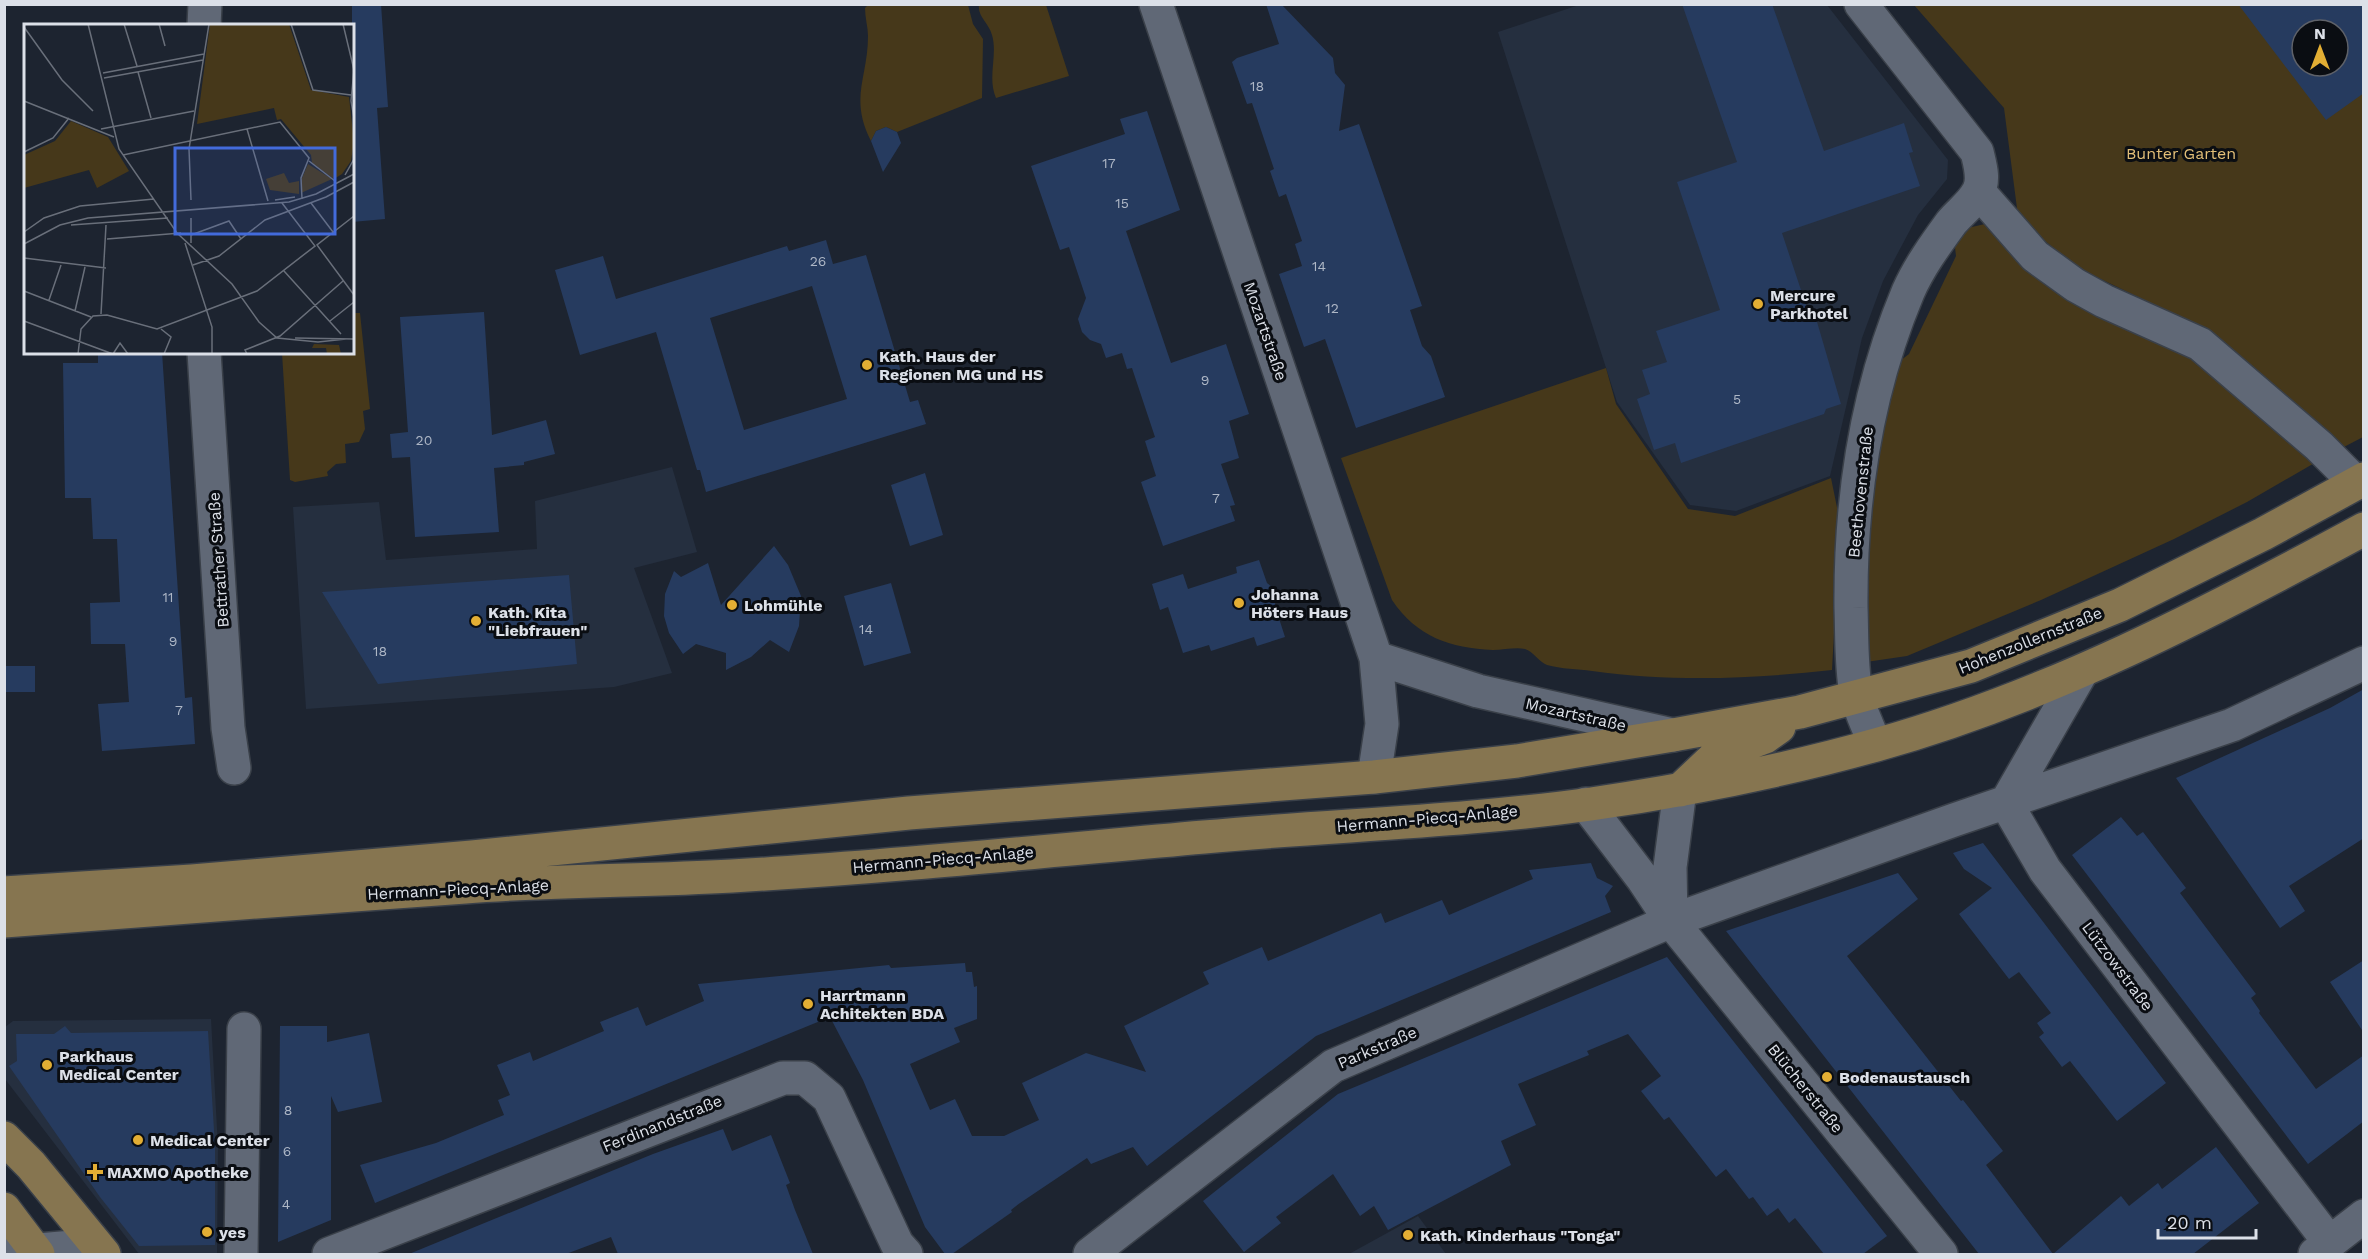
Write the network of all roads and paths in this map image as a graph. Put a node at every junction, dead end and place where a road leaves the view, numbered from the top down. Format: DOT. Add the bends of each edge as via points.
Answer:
graph roads {
  1 [pos="206,4"];
  2 [pos="1156,4"];
  3 [pos="1861,4"];
  4 [pos="204,24"];
  5 [pos="1979,192"];
  6 [pos="204,354"];
  7 [pos="2360,481"];
  8 [pos="2364,529"];
  9 [pos="1376,658"];
  10 [pos="2364,663"];
  11 [pos="2082,671"];
  12 [pos="1857,697"];
  13 [pos="1800,712"];
  14 [pos="1673,735"];
  15 [pos="1875,745"];
  16 [pos="234,768"];
  17 [pos="1374,777"];
  18 [pos="1680,790"];
  19 [pos="2007,803"];
  20 [pos="1586,804"];
  21 [pos="1308,828"];
  22 [pos="4,893"];
  23 [pos="4,921"];
  24 [pos="1671,921"];
  25 [pos="244,1029"];
  26 [pos="4,1137"];
  27 [pos="4,1209"];
  28 [pos="2364,1216"];
  29 [pos="2323,1249"];
  30 [pos="100,1250"];
  31 [pos="26,1253"];
  32 [pos="241,1254"];
  33 [pos="329,1254"];
  34 [pos="906,1254"];
  35 [pos="1090,1254"];
  36 [pos="1941,1254"];
  1 -- 4 [label="street"];
  2 -- 9 [label="street, Mozartstraße"];
  3 -- 5 [label="street" via="1977,152 1982,174"];
  5 -- 7 [label="street" via="2035,256 2104,301 2200,344"];
  5 -- 12 [label="street, Beethovenstraße" via="1923,263 1896,325 1871,406 1854,515 1852,669"];
  6 -- 16 [label="street, Bettrather Straße" via="228,728"];
  7 -- 12 [label="main road, Hohenzollernstraße" via="2120,605 1971,666"];
  8 -- 11 [label="main road" via="2188,622"];
  9 -- 14 [label="street, Mozartstraße" via="1478,691"];
  9 -- 17 [label="street, Mozartstraße" via="1382,724"];
  10 -- 19 [label="street" via="2232,725"];
  11 -- 15 [label="main road" via="1981,712"];
  11 -- 19 [label="street"];
  12 -- 13 [label="main road, Hohenzollernstraße"];
  12 -- 15 [label="street, Beethovenstraße"];
  13 -- 14 [label="main road, Hohenzollernstraße"];
  13 -- 18 [label="main road" via="1765,737 1717,755"];
  14 -- 17 [label="main road, Hermann-Piecq-Anlage" via="1517,760"];
  15 -- 18 [label="main road, Hermann-Piecq-Anlage"];
  17 -- 21 [label="main road" via="1353,808"];
  17 -- 22 [label="main road, Hermann-Piecq-Anlage" via="909,813 216,879"];
  18 -- 20 [label="main road, Hermann-Piecq-Anlage"];
  18 -- 24 [label="street" via="1670,867"];
  19 -- 24 [label="street"];
  19 -- 29 [label="street, Lützowstraße" via="2045,870"];
  20 -- 21 [label="main road, Hermann-Piecq-Anlage" via="1472,817"];
  20 -- 24 [label="street, Blücherstraße"];
  21 -- 23 [label="main road, Hermann-Piecq-Anlage" via="732,876 473,886"];
  24 -- 35 [label="street, Parkstraße" via="1333,1066"];
  24 -- 36 [label="street, Blücherstraße"];
  25 -- 32 [label="street"];
  26 -- 30 [label="main road"];
  27 -- 31 [label="main road"];
  28 -- 29 [label="street"];
  30 -- 31 [label="street"];
  33 -- 34 [label="street, Ferdinandstraße" via="783,1078 805,1078 829,1098 897,1244"];
}
